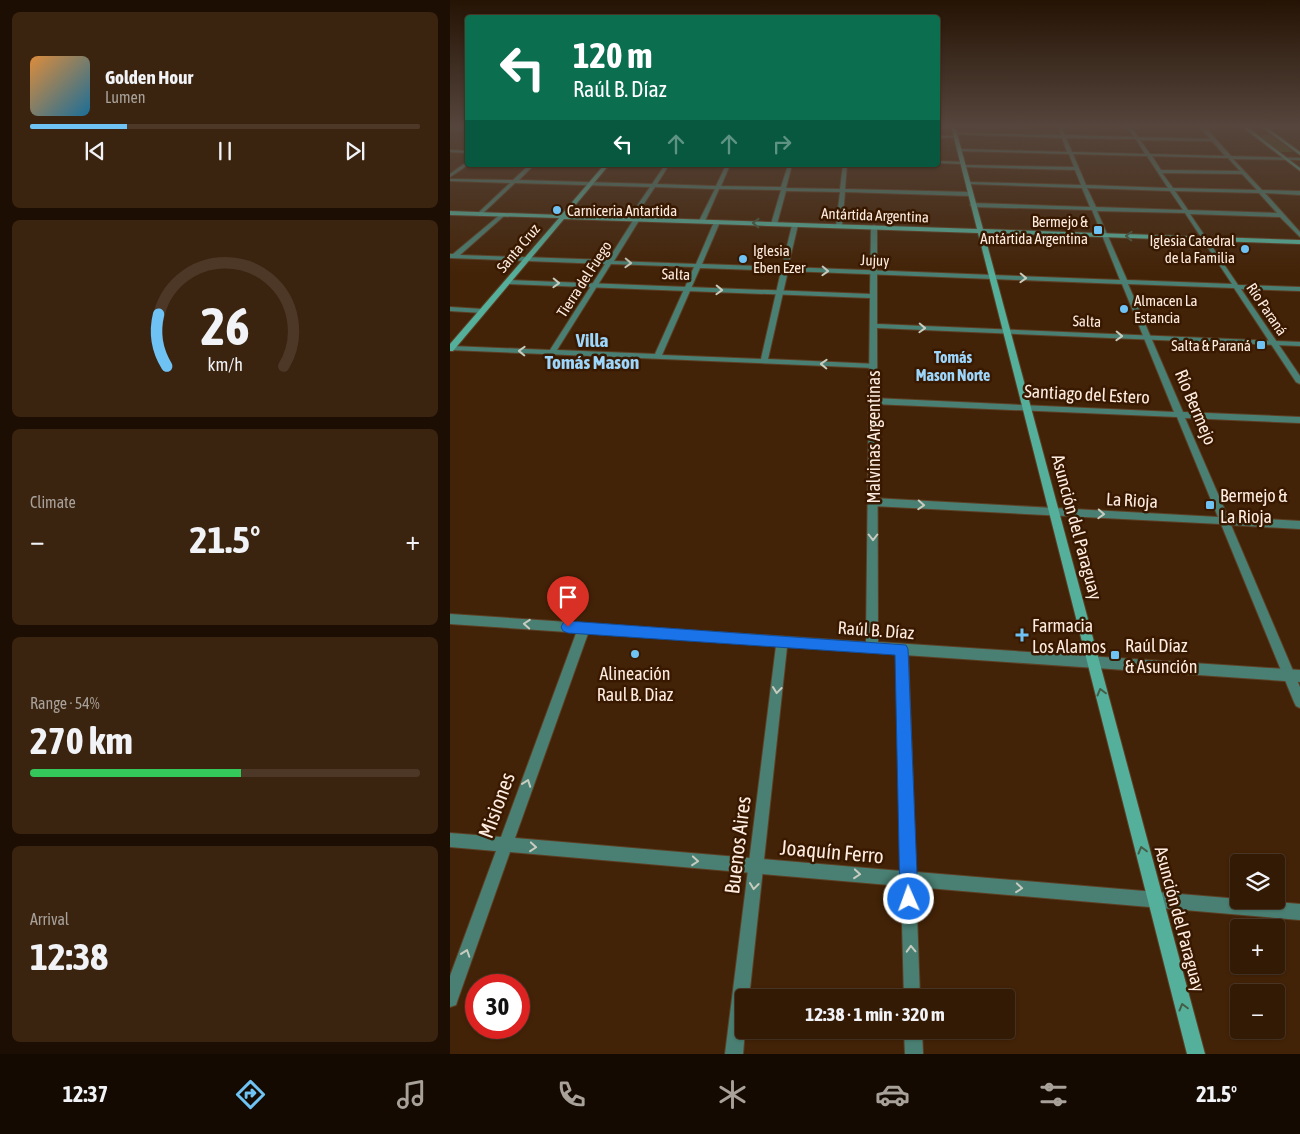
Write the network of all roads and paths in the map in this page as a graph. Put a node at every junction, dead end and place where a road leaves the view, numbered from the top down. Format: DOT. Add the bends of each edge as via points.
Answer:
graph roads {
  1 [pos="521,175"];
  2 [pos="598,175"];
  3 [pos="660,175"];
  4 [pos="723,175"];
  5 [pos="787,175"];
  6 [pos="844,175"];
  7 [pos="966,175"];
  8 [pos="1080,175"];
  9 [pos="1161,175"];
  10 [pos="1245,175"];
  11 [pos="450,180"];
  12 [pos="515,181"];
  13 [pos="592,182"];
  14 [pos="968,183"];
  15 [pos="654,184"];
  16 [pos="718,186"];
  17 [pos="1084,186"];
  18 [pos="783,188"];
  19 [pos="1170,189"];
  20 [pos="843,190"];
  21 [pos="1260,192"];
  22 [pos="1300,193"];
  23 [pos="970,194"];
  24 [pos="973,205"];
  25 [pos="1094,209"];
  26 [pos="1186,212"];
  27 [pos="450,213"];
  28 [pos="480,214"];
  29 [pos="502,215"];
  30 [pos="1282,215"];
  31 [pos="563,217"];
  32 [pos="634,219"];
  33 [pos="702,221"];
  34 [pos="717,222"];
  35 [pos="774,224"];
  36 [pos="795,224"];
  37 [pos="839,226"];
  38 [pos="874,227"];
  39 [pos="980,231"];
  40 [pos="1105,235"];
  41 [pos="1300,235"];
  42 [pos="1204,238"];
  43 [pos="1300,242"];
  44 [pos="452,258"];
  45 [pos="527,259"];
  46 [pos="610,262"];
  47 [pos="698,266"];
  48 [pos="785,269"];
  49 [pos="873,272"];
  50 [pos="991,277"];
  51 [pos="508,282"];
  52 [pos="1124,282"];
  53 [pos="595,285"];
  54 [pos="1236,286"];
  55 [pos="688,288"];
  56 [pos="1300,289"];
  57 [pos="780,292"];
  58 [pos="873,296"];
  59 [pos="450,309"];
  60 [pos="483,310"];
  61 [pos="873,326"];
  62 [pos="1006,332"];
  63 [pos="1148,338"];
  64 [pos="1274,342"];
  65 [pos="1300,344"];
  66 [pos="451,348"];
  67 [pos="552,352"];
  68 [pos="658,356"];
  69 [pos="764,361"];
  70 [pos="873,366"];
  71 [pos="1300,382"];
  72 [pos="873,400"];
  73 [pos="1026,407"];
  74 [pos="1180,414"];
  75 [pos="1300,420"];
  76 [pos="873,502"];
  77 [pos="1054,512"];
  78 [pos="1224,521"];
  79 [pos="1300,525"];
  80 [pos="450,619"];
  81 [pos="584,628"];
  82 [pos="782,641"];
  83 [pos="872,648"];
  84 [pos="902,649"];
  85 [pos="1093,662"];
  86 [pos="1295,676"];
  87 [pos="1300,702"];
  88 [pos="450,840"];
  89 [pos="504,844"];
  90 [pos="756,866"];
  91 [pos="908,879"];
  92 [pos="1155,900"];
  93 [pos="1300,912"];
  94 [pos="912,989"];
  95 [pos="450,999"];
  96 [pos="913,1039"];
  97 [pos="734,1054"];
  98 [pos="914,1054"];
  99 [pos="1196,1054"];
  1 -- 12 [label="street"];
  2 -- 13 [label="main road, Santa Cruz"];
  3 -- 15 [label="street, Tierra del Fuego"];
  4 -- 16 [label="street"];
  5 -- 18 [label="street"];
  6 -- 20 [label="street"];
  7 -- 14 [label="main road, Asunción del Paraguay"];
  8 -- 17 [label="street, Río Bermejo"];
  9 -- 19 [label="street, Río Paraná"];
  10 -- 21 [label="street"];
  11 -- 12 [label="street"];
  12 -- 13 [label="street"];
  12 -- 28 [label="street"];
  13 -- 15 [label="street"];
  13 -- 31 [label="main road, Santa Cruz"];
  14 -- 17 [label="street"];
  14 -- 23 [label="main road, Asunción del Paraguay"];
  15 -- 16 [label="street"];
  15 -- 32 [label="street, Tierra del Fuego"];
  16 -- 18 [label="street"];
  16 -- 33 [label="street"];
  17 -- 19 [label="street"];
  17 -- 25 [label="street, Río Bermejo"];
  18 -- 20 [label="street"];
  18 -- 35 [label="street"];
  19 -- 21 [label="street"];
  19 -- 26 [label="street, Río Paraná"];
  20 -- 23 [label="street"];
  20 -- 37 [label="street"];
  21 -- 22 [label="street"];
  21 -- 30 [label="street"];
  23 -- 24 [label="main road, Asunción del Paraguay"];
  24 -- 25 [label="street"];
  24 -- 39 [label="main road, Asunción del Paraguay"];
  25 -- 26 [label="street"];
  25 -- 40 [label="street, Río Bermejo"];
  26 -- 30 [label="street"];
  26 -- 42 [label="street, Río Paraná"];
  27 -- 28 [label="main road, Antártida Argentina"];
  28 -- 29 [label="main road, Antártida Argentina"];
  29 -- 31 [label="main road, Antártida Argentina"];
  29 -- 44 [label="street"];
  30 -- 41 [label="street"];
  31 -- 32 [label="main road, Antártida Argentina"];
  31 -- 45 [label="main road, Santa Cruz"];
  32 -- 33 [label="main road, Antártida Argentina"];
  32 -- 46 [label="street, Tierra del Fuego"];
  33 -- 34 [label="main road, Antártida Argentina"];
  35 -- 34 [label="main road, Antártida Argentina, one-way"];
  34 -- 47 [label="street"];
  35 -- 36 [label="main road, Antártida Argentina"];
  36 -- 37 [label="main road, Antártida Argentina"];
  36 -- 48 [label="street"];
  37 -- 38 [label="main road, Antártida Argentina"];
  38 -- 39 [label="main road, Antártida Argentina"];
  38 -- 49 [label="street, Malvinas Argentinas"];
  39 -- 40 [label="main road, Antártida Argentina"];
  39 -- 50 [label="main road, Asunción del Paraguay"];
  42 -- 40 [label="main road, Antártida Argentina, one-way"];
  40 -- 52 [label="street, Río Bermejo"];
  42 -- 43 [label="main road, Antártida Argentina"];
  42 -- 54 [label="street, Río Paraná"];
  44 -- 45 [label="street, Jujuy"];
  45 -- 46 [label="street, Jujuy"];
  45 -- 51 [label="main road, Santa Cruz"];
  46 -- 47 [label="street, Jujuy, one-way"];
  46 -- 53 [label="street, Tierra del Fuego"];
  47 -- 48 [label="street, Jujuy"];
  47 -- 55 [label="street"];
  48 -- 49 [label="street, Jujuy, one-way"];
  48 -- 57 [label="street"];
  49 -- 50 [label="street, Jujuy"];
  49 -- 58 [label="street, Malvinas Argentinas"];
  50 -- 52 [label="street, Jujuy, one-way"];
  50 -- 62 [label="main road, Asunción del Paraguay"];
  51 -- 53 [label="street, Salta, one-way"];
  51 -- 60 [label="main road, Santa Cruz"];
  52 -- 54 [label="street, Jujuy"];
  52 -- 63 [label="street, Río Bermejo"];
  53 -- 55 [label="street, Salta"];
  53 -- 67 [label="street, Tierra del Fuego"];
  54 -- 56 [label="street, Jujuy"];
  54 -- 64 [label="street, Río Paraná"];
  55 -- 57 [label="street, Salta, one-way"];
  55 -- 68 [label="street"];
  57 -- 58 [label="street, Salta"];
  57 -- 69 [label="street"];
  58 -- 61 [label="street, Malvinas Argentinas"];
  59 -- 60 [label="street"];
  60 -- 66 [label="main road, Santa Cruz"];
  61 -- 62 [label="street, Salta, one-way"];
  61 -- 70 [label="street, Malvinas Argentinas"];
  62 -- 63 [label="street, Salta, one-way"];
  62 -- 73 [label="main road, Asunción del Paraguay"];
  63 -- 64 [label="street, Salta"];
  63 -- 74 [label="street, Río Bermejo"];
  64 -- 65 [label="street, Salta"];
  64 -- 71 [label="street, Río Paraná"];
  67 -- 66 [label="street, one-way"];
  67 -- 68 [label="street"];
  68 -- 69 [label="street"];
  70 -- 69 [label="street, one-way"];
  70 -- 72 [label="street, Malvinas Argentinas"];
  72 -- 73 [label="street, Santiago del Estero"];
  72 -- 76 [label="street, Malvinas Argentinas"];
  73 -- 74 [label="street, Santiago del Estero"];
  73 -- 77 [label="main road, Asunción del Paraguay"];
  74 -- 75 [label="street, Santiago del Estero"];
  74 -- 78 [label="street, Río Bermejo"];
  76 -- 77 [label="street, La Rioja, one-way"];
  76 -- 83 [label="street, Malvinas Argentinas, one-way"];
  77 -- 78 [label="street, La Rioja, one-way"];
  77 -- 85 [label="main road, Asunción del Paraguay"];
  78 -- 79 [label="street, La Rioja"];
  78 -- 86 [label="street, Río Bermejo"];
  81 -- 80 [label="street, Raúl B. Díaz, one-way"];
  81 -- 82 [label="street, Raúl B. Díaz"];
  89 -- 81 [label="street, Misiones, one-way"];
  82 -- 83 [label="street, Raúl B. Díaz"];
  82 -- 90 [label="street, Buenos Aires, one-way"];
  83 -- 84 [label="street, Raúl B. Díaz"];
  84 -- 85 [label="street, Raúl B. Díaz"];
  84 -- 91 [label="street"];
  85 -- 86 [label="street, Raúl B. Díaz"];
  92 -- 85 [label="main road, Asunción del Paraguay, one-way"];
  86 -- 87 [label="street, Río Bermejo"];
  88 -- 89 [label="street, Joaquín Ferro"];
  89 -- 90 [label="street, Joaquín Ferro, one-way"];
  95 -- 89 [label="street, Misiones, one-way"];
  90 -- 91 [label="street, Joaquín Ferro, one-way"];
  90 -- 97 [label="street, Buenos Aires, one-way"];
  91 -- 92 [label="street, Joaquín Ferro, one-way"];
  94 -- 91 [label="street, one-way"];
  92 -- 93 [label="street, Joaquín Ferro"];
  99 -- 92 [label="main road, Asunción del Paraguay, one-way"];
  96 -- 98 [label="street"];
}
